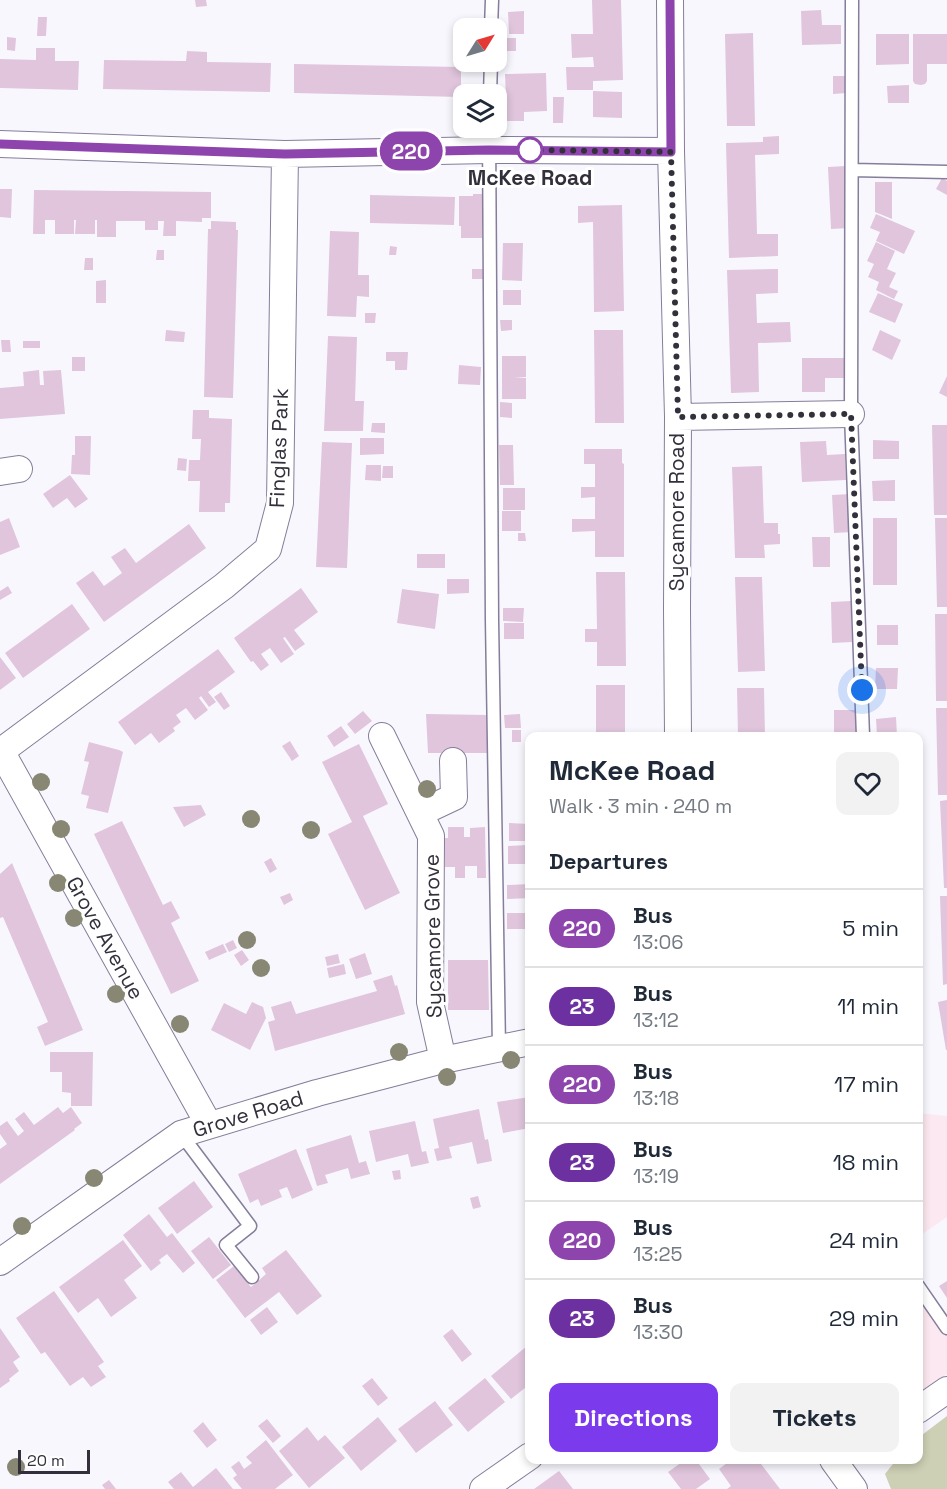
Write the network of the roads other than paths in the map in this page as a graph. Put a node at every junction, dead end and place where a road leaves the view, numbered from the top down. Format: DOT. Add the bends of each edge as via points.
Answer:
graph roads {
  1 [pos="492,0"];
  2 [pos="670,0"];
  3 [pos="852,0"];
  4 [pos="491,18"];
  5 [pos="489,139"];
  6 [pos="0,144"];
  7 [pos="671,152"];
  8 [pos="285,154"];
  9 [pos="852,170"];
  10 [pos="947,172"];
  11 [pos="851,414"];
  12 [pos="678,417"];
  13 [pos="678,732"];
  14 [pos="863,732"];
  15 [pos="382,736"];
  16 [pos="0,751"];
  17 [pos="453,761"];
  18 [pos="420,813"];
  19 [pos="525,1043"];
  20 [pos="499,1048"];
  21 [pos="442,1060"];
  22 [pos="209,1125"];
  23 [pos="181,1134"];
  24 [pos="0,1262"];
  25 [pos="252,1277"];
  26 [pos="923,1293"];
  27 [pos="947,1328"];
  28 [pos="947,1390"];
  29 [pos="923,1407"];
  30 [pos="525,1460"];
  31 [pos="483,1489"];
  1 -- 4 [label="lane"];
  2 -- 7 [label="street, Sycamore Road"];
  3 -- 9 [label="lane"];
  5 -- 7 [label="street"];
  5 -- 8 [label="street"];
  5 -- 20 [label="lane"];
  6 -- 8 [label="street"];
  7 -- 12 [label="street, Sycamore Road"];
  8 -- 16 [label="street, Finglas Park" via="280,503 268,549 224,586"];
  9 -- 10 [label="lane"];
  9 -- 11 [label="lane"];
  11 -- 12 [label="street"];
  11 -- 14 [label="lane"];
  12 -- 13 [label="street, Sycamore Road"];
  15 -- 18 [label="street, Sycamore Grove"];
  16 -- 22 [label="street, Grove Avenue"];
  17 -- 18 [label="street" via="454,797"];
  18 -- 21 [label="street, Sycamore Grove" via="431,836 430,1002"];
  19 -- 20 [label="street, Grove Road"];
  20 -- 21 [label="street, Grove Road"];
  21 -- 22 [label="street, Grove Road"];
  22 -- 23 [label="street, Grove Road"];
  23 -- 24 [label="street, Grove Road"];
  23 -- 25 [label="lane" via="250,1226 226,1245"];
  26 -- 27 [label="lane"];
  28 -- 29 [label="street"];
  30 -- 31 [label="street"];
}
